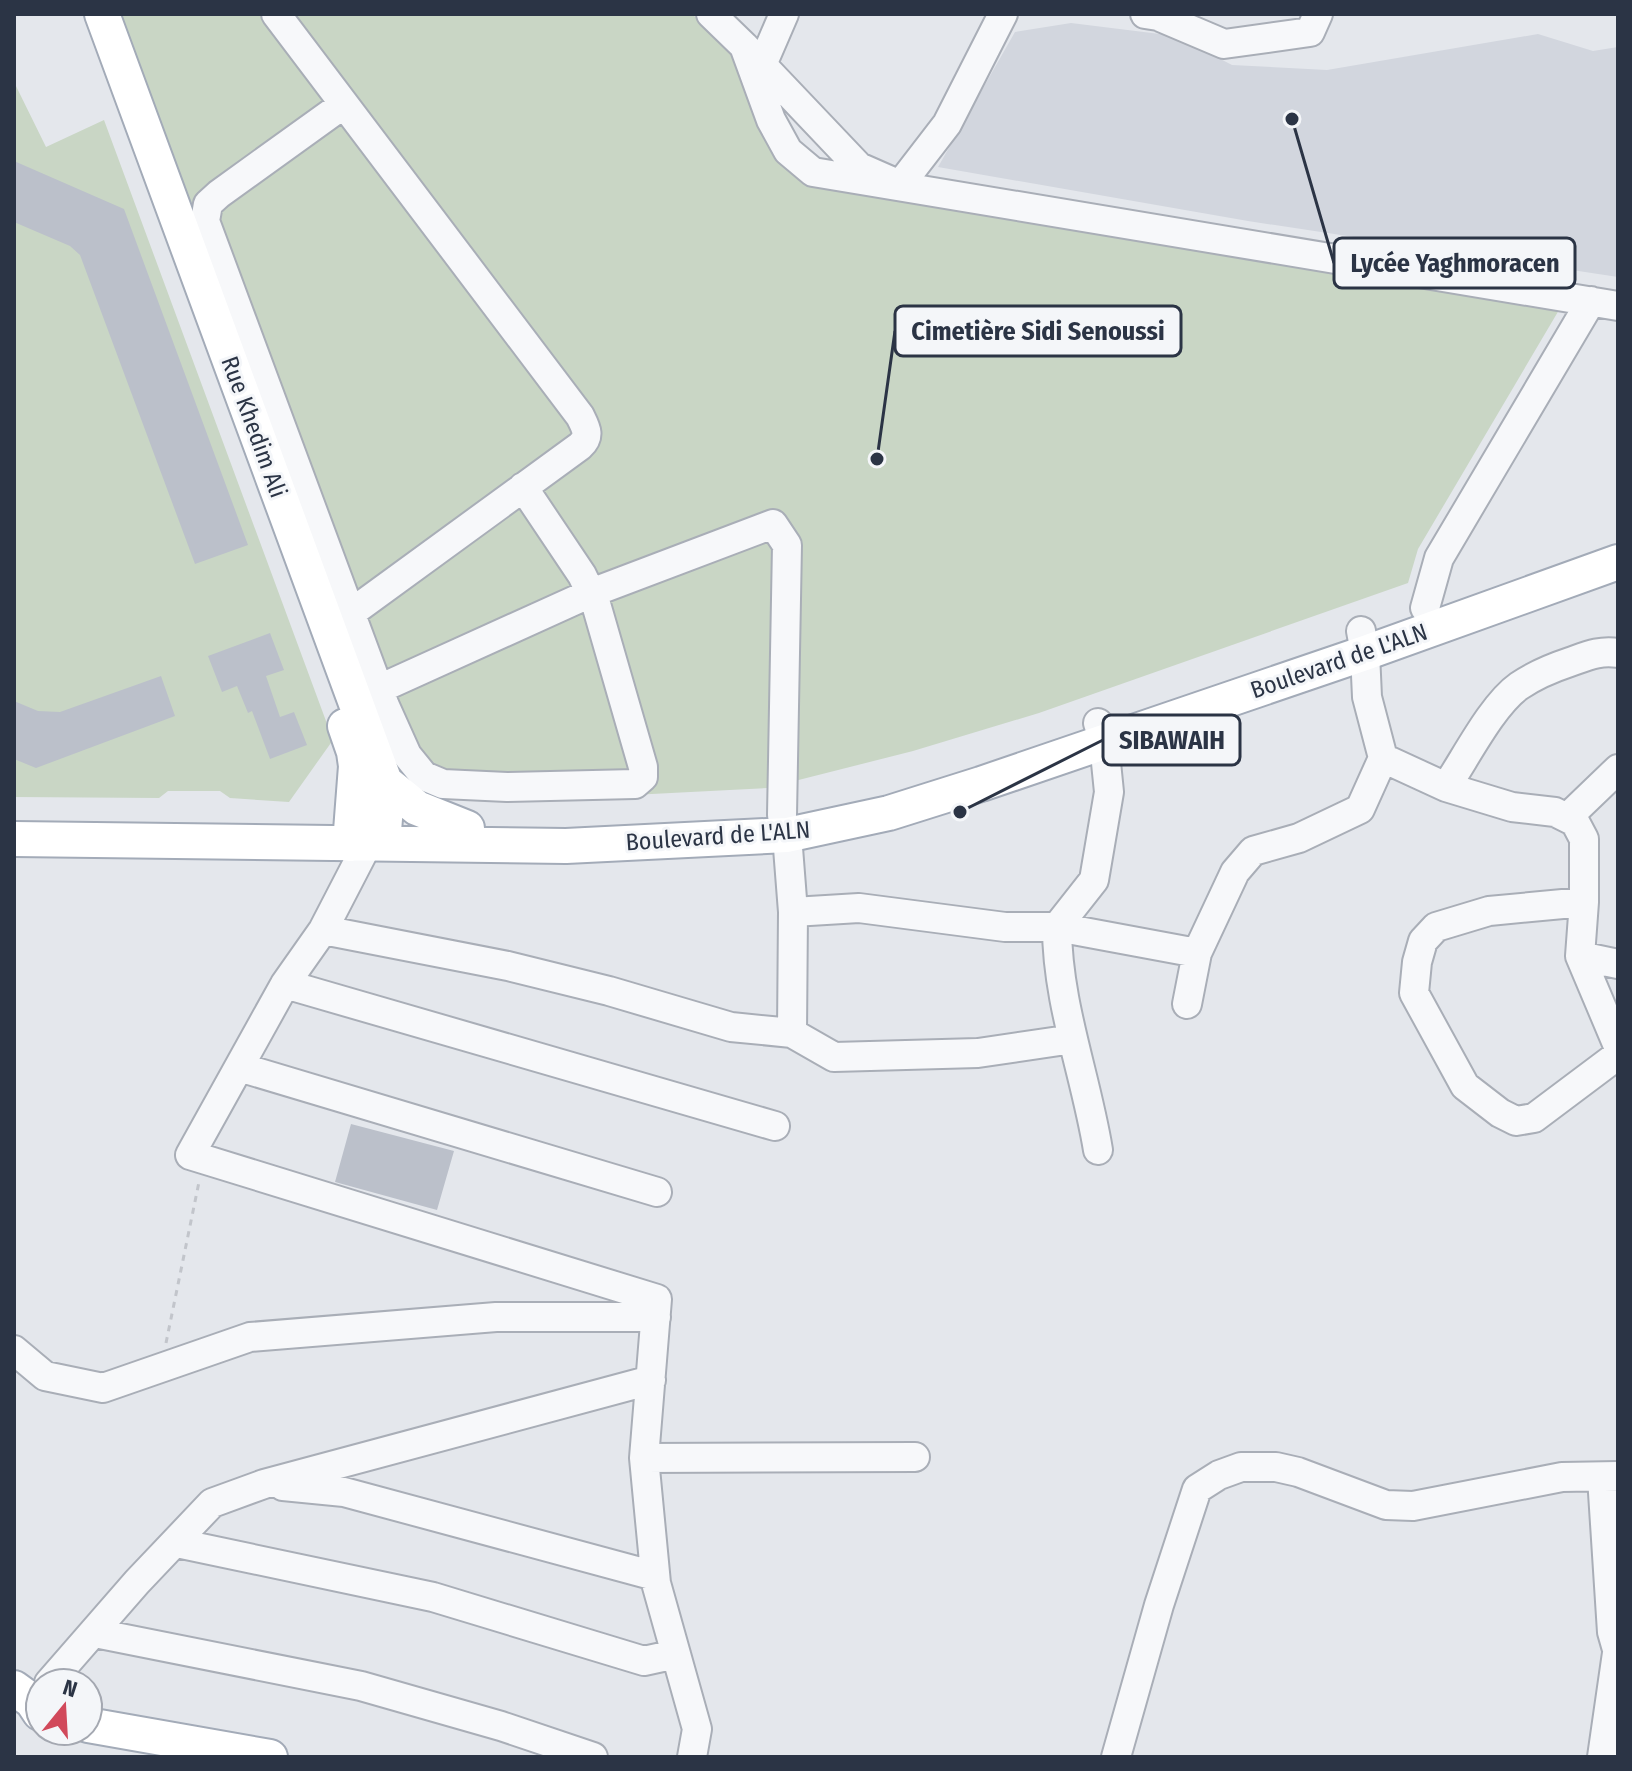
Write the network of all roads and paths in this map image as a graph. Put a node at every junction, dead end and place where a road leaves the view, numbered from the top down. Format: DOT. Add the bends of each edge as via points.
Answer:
graph roads {
  1 [pos="79,14"];
  2 [pos="102,14"];
  3 [pos="276,14"];
  4 [pos="711,14"];
  5 [pos="784,14"];
  6 [pos="1003,14"];
  7 [pos="1145,14"];
  8 [pos="1318,14"];
  9 [pos="1180,19"];
  10 [pos="753,56"];
  11 [pos="344,104"];
  12 [pos="900,185"];
  13 [pos="1605,303"];
  14 [pos="523,487"];
  15 [pos="1618,542"];
  16 [pos="1618,562"];
  17 [pos="591,593"];
  18 [pos="1425,608"];
  19 [pos="351,613"];
  20 [pos="1363,642"];
  21 [pos="1618,653"];
  22 [pos="379,689"];
  23 [pos="1101,733"];
  24 [pos="1383,758"];
  25 [pos="1618,769"];
  26 [pos="385,782"];
  27 [pos="1446,787"];
  28 [pos="1568,817"];
  29 [pos="14,821"];
  30 [pos="784,825"];
  31 [pos="467,828"];
  32 [pos="254,834"];
  33 [pos="367,836"];
  34 [pos="14,839"];
  35 [pos="1584,902"];
  36 [pos="793,912"];
  37 [pos="1057,927"];
  38 [pos="323,930"];
  39 [pos="1197,953"];
  40 [pos="1580,956"];
  41 [pos="1618,964"];
  42 [pos="285,984"];
  43 [pos="1187,1004"];
  44 [pos="792,1033"];
  45 [pos="1073,1039"];
  46 [pos="1618,1046"];
  47 [pos="1618,1055"];
  48 [pos="239,1067"];
  49 [pos="775,1126"];
  50 [pos="1098,1150"];
  51 [pos="204,1159"];
  52 [pos="657,1192"];
  53 [pos="656,1317"];
  54 [pos="14,1350"];
  55 [pos="161,1368"];
  56 [pos="651,1380"];
  57 [pos="915,1457"];
  58 [pos="644,1458"];
  59 [pos="1610,1477"];
  60 [pos="264,1484"];
  61 [pos="177,1543"];
  62 [pos="655,1576"];
  63 [pos="95,1633"];
  64 [pos="1618,1653"];
  65 [pos="676,1654"];
  66 [pos="62,1667"];
  67 [pos="104,1728"];
  68 [pos="270,1757"];
  69 [pos="593,1757"];
  70 [pos="692,1757"];
  71 [pos="1116,1757"];
  72 [pos="1602,1757"];
  1 -- 33 [label="main road, Rue Khedim Ali" via="354,752"];
  2 -- 26 [label="main road, Rue Khedim Ali"];
  3 -- 11 [label="street"];
  4 -- 10 [label="street"];
  5 -- 10 [label="street"];
  6 -- 12 [label="street" via="947,124"];
  7 -- 9 [label="street"];
  8 -- 9 [label="street" via="1310,32 1224,44"];
  10 -- 12 [label="street" via="859,167"];
  10 -- 12 [label="street" via="771,120 788,151 813,172"];
  11 -- 14 [label="street" via="580,416 586,441"];
  11 -- 19 [label="street" via="219,194 208,204 205,221"];
  12 -- 13 [label="street"];
  13 -- 18 [label="street" via="1439,558"];
  14 -- 17 [label="street"];
  14 -- 19 [label="street"];
  15 -- 18 [label="main road, Boulevard de L'ALN"];
  16 -- 20 [label="main road, Boulevard de L'ALN"];
  17 -- 22 [label="street"];
  17 -- 22 [label="street" via="643,767 643,777 635,784 443,784 424,776 407,755"];
  17 -- 30 [label="street" via="773,524 787,545"];
  18 -- 20 [label="main road, Boulevard de L'ALN"];
  19 -- 22 [label="street"];
  20 -- 23 [label="main road, Boulevard de L'ALN"];
  20 -- 24 [label="street" via="1367,697"];
  21 -- 27 [label="street" via="1604,651 1573,661 1517,688 1499,706"];
  23 -- 30 [label="main road, Boulevard de L'ALN" via="922,779"];
  23 -- 37 [label="street" via="1109,792 1094,880"];
  24 -- 27 [label="street"];
  24 -- 39 [label="street" via="1360,809 1299,838 1253,851 1235,872"];
  25 -- 28 [label="street"];
  26 -- 31 [label="main road" via="417,808"];
  26 -- 33 [label="main road, Rue Khedim Ali" via="387,805"];
  27 -- 28 [label="street"];
  28 -- 35 [label="street" via="1584,839"];
  29 -- 32 [label="main road, Boulevard de L'ALN"];
  30 -- 31 [label="main road, Boulevard de L'ALN"];
  30 -- 33 [label="main road, Boulevard de L'ALN" via="566,846"];
  30 -- 36 [label="street"];
  31 -- 33 [label="main road, Boulevard de L'ALN"];
  32 -- 33 [label="main road, Boulevard de L'ALN"];
  32 -- 34 [label="main road, Boulevard de L'ALN"];
  33 -- 38 [label="street"];
  35 -- 40 [label="street"];
  35 -- 47 [label="street" via="1489,911 1436,927 1423,941 1414,993 1465,1086 1516,1121 1534,1118"];
  36 -- 37 [label="street" via="859,908 1005,927"];
  36 -- 44 [label="street"];
  37 -- 39 [label="street"];
  37 -- 45 [label="street"];
  38 -- 42 [label="street"];
  38 -- 44 [label="street" via="508,966 731,1027"];
  39 -- 43 [label="street"];
  40 -- 41 [label="street"];
  40 -- 46 [label="street"];
  42 -- 48 [label="street"];
  42 -- 49 [label="street"];
  44 -- 45 [label="street" via="834,1057 978,1053"];
  45 -- 50 [label="street"];
  48 -- 51 [label="street" via="190,1155"];
  48 -- 52 [label="street"];
  51 -- 53 [label="street" via="657,1299"];
  51 -- 55 [label="path"];
  53 -- 55 [label="street" via="496,1317 250,1337"];
  53 -- 56 [label="street"];
  54 -- 55 [label="street" via="45,1376 103,1388"];
  56 -- 58 [label="street"];
  56 -- 60 [label="street"];
  57 -- 58 [label="street"];
  58 -- 62 [label="street"];
  59 -- 64 [label="street" via="1612,1632"];
  59 -- 71 [label="street" via="1562,1477 1413,1506 1386,1505 1276,1467 1241,1467 1219,1475 1197,1489"];
  60 -- 61 [label="street" via="212,1503"];
  60 -- 62 [label="street" via="344,1492"];
  61 -- 63 [label="street"];
  61 -- 65 [label="street" via="433,1597 644,1661"];
  62 -- 65 [label="street"];
  63 -- 66 [label="street"];
  63 -- 69 [label="street" via="361,1686"];
  64 -- 72 [label="street"];
  65 -- 70 [label="street" via="697,1729"];
  67 -- 68 [label="main road"];
}
